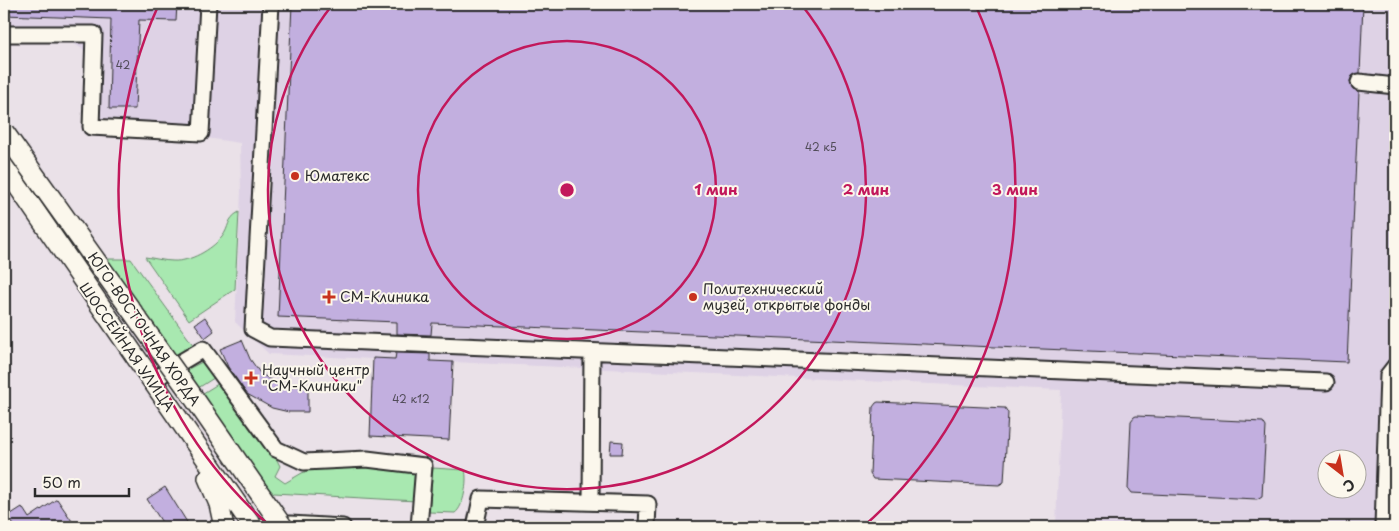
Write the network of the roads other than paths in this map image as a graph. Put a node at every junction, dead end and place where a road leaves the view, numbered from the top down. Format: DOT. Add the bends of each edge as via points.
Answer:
graph roads {
  1 [pos="208,4"];
  2 [pos="270,4"];
  3 [pos="4,34"];
  4 [pos="1359,82"];
  5 [pos="1395,86"];
  6 [pos="4,132"];
  7 [pos="4,166"];
  8 [pos="4,181"];
  9 [pos="592,352"];
  10 [pos="1395,366"];
  11 [pos="152,382"];
  12 [pos="1326,382"];
  13 [pos="196,452"];
  14 [pos="591,502"];
  15 [pos="224,527"];
  16 [pos="249,527"];
  17 [pos="253,527"];
  18 [pos="283,527"];
  19 [pos="343,527"];
  20 [pos="419,527"];
  21 [pos="475,527"];
  22 [pos="647,527"];
  23 [pos="1383,527"];
  1 -- 3 [label="street" via="201,133 90,127 94,34"];
  2 -- 9 [label="street" via="254,329 270,338"];
  4 -- 5 [label="street"];
  6 -- 18 [label="main road, ЮГО-ВОСТОЧНАЯ ХОРДА, bridge"];
  7 -- 11 [label="main road, ШОССЕЙНАЯ УЛИЦА"];
  8 -- 13 [label="main road, ЮГО-ВОСТОЧНАЯ ХОРДА"];
  9 -- 12 [label="street"];
  9 -- 14 [label="street"];
  10 -- 23 [label="street" via="1388,375"];
  11 -- 17 [label="main road, ШОССЕЙНАЯ УЛИЦА"];
  11 -- 20 [label="street" via="203,350 276,449 304,462 367,459 424,466"];
  13 -- 15 [label="main road" via="219,504"];
  13 -- 16 [label="main road, ЮГО-ВОСТОЧНАЯ ХОРДА"];
  14 -- 21 [label="street" via="481,499"];
  14 -- 22 [label="street" via="648,504"];
  17 -- 19 [label="street" via="290,524"];
}
